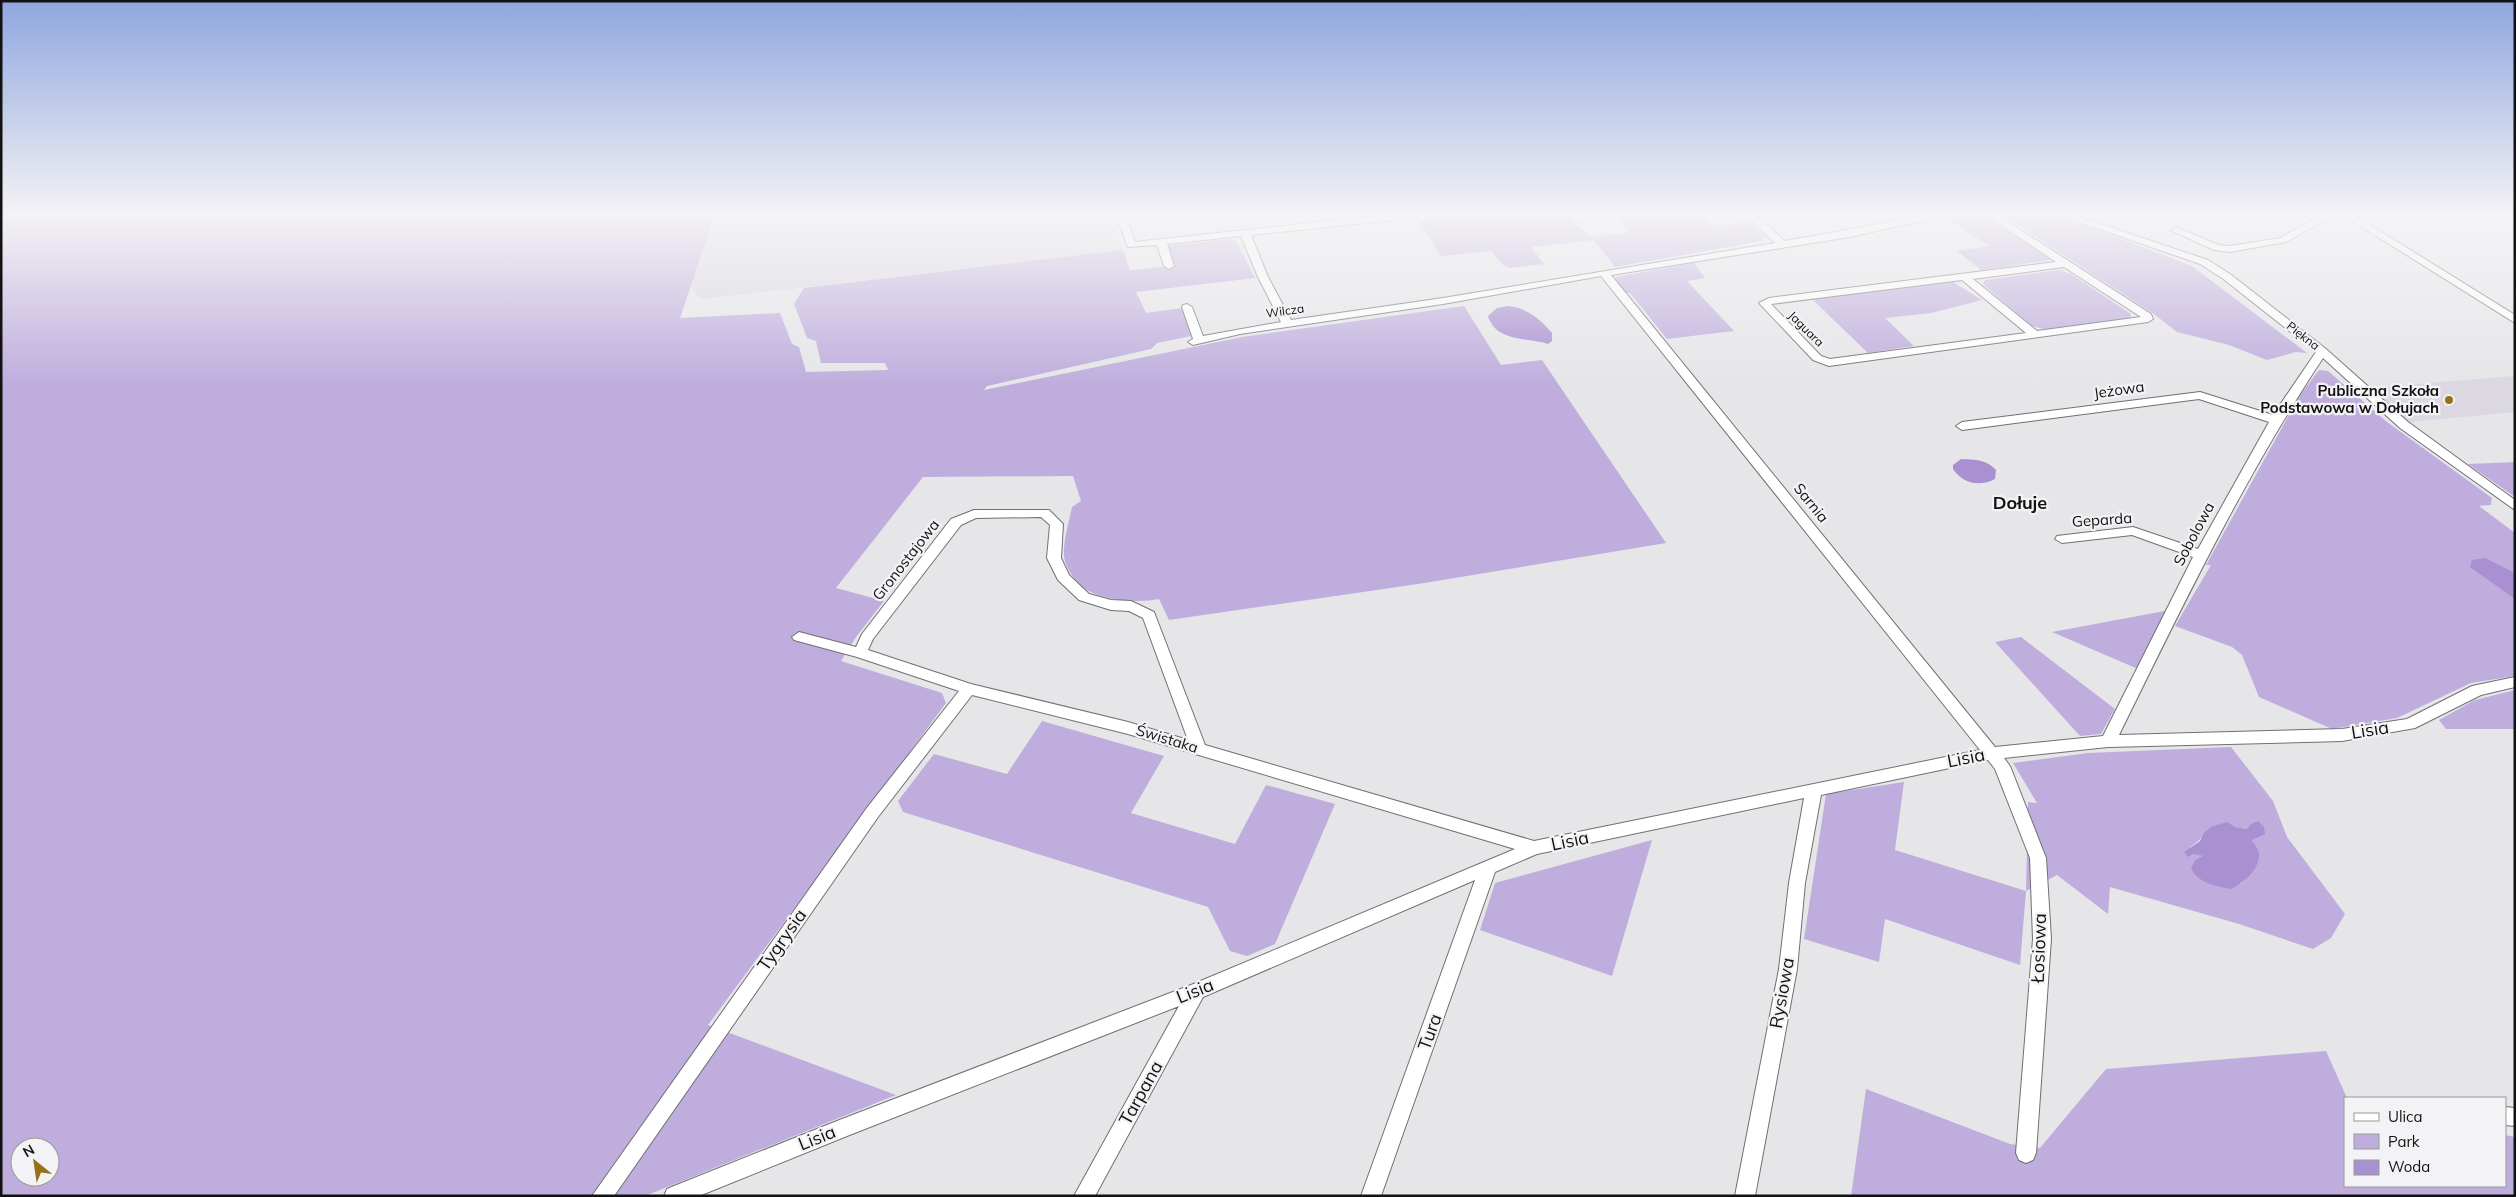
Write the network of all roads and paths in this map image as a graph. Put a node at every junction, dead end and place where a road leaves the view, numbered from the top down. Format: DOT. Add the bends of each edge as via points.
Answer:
graph roads {
  1 [pos="1260,271"];
  2 [pos="1618,271"];
  3 [pos="2008,271"];
  4 [pos="2077,271"];
  5 [pos="2218,271"];
  6 [pos="2435,271"];
  7 [pos="1604,273"];
  8 [pos="1964,276"];
  9 [pos="1188,307"];
  10 [pos="2515,320"];
  11 [pos="1287,323"];
  12 [pos="2035,335"];
  13 [pos="1196,342"];
  14 [pos="2322,351"];
  15 [pos="2276,420"];
  16 [pos="1962,426"];
  17 [pos="2515,506"];
  18 [pos="2062,539"];
  19 [pos="2201,555"];
  20 [pos="799,637"];
  21 [pos="860,653"];
  22 [pos="2515,682"];
  23 [pos="969,689"];
  24 [pos="2108,741"];
  25 [pos="1199,749"];
  26 [pos="1993,753"];
  27 [pos="1814,789"];
  28 [pos="1534,848"];
  29 [pos="1488,868"];
  30 [pos="1197,991"];
  31 [pos="2026,1153"];
  32 [pos="602,1196"];
  33 [pos="674,1196"];
  34 [pos="1084,1196"];
  35 [pos="1371,1196"];
  36 [pos="1745,1196"];
  1 -- 11 [label="street"];
  2 -- 7 [label="street, Wilcza"];
  3 -- 8 [label="street, Jaguara"];
  4 -- 12 [label="street, Jaguara" via="2148,319"];
  5 -- 14 [label="street, Piękna"];
  6 -- 10 [label="street"];
  7 -- 11 [label="street, Wilcza" via="1443,302"];
  7 -- 26 [label="street, Sarnia"];
  8 -- 12 [label="street"];
  8 -- 12 [label="street, Jaguara" via="1764,303 1817,358 1829,363"];
  9 -- 13 [label="street"];
  11 -- 13 [label="street, Wilcza"];
  14 -- 15 [label="street, Sobolowa"];
  14 -- 17 [label="street, Piękna" via="2404,426"];
  15 -- 16 [label="street, Jeżowa" via="2200,396"];
  15 -- 19 [label="street, Sobolowa"];
  18 -- 19 [label="street, Geparda" via="2133,531"];
  19 -- 24 [label="street, Sobolowa"];
  20 -- 21 [label="street, Świstaka"];
  21 -- 23 [label="street, Świstaka"];
  21 -- 25 [label="street, Gronostajowa" via="867,637 956,522 974,514 1044,513 1057,524 1054,558 1063,577 1084,597 1111,605 1131,606 1149,615"];
  22 -- 24 [label="street, Lisia" via="2477,690 2410,724 2342,735"];
  23 -- 25 [label="street, Świstaka"];
  23 -- 32 [label="street, Tygrysia" via="872,813"];
  24 -- 26 [label="street, Lisia"];
  25 -- 28 [label="street, Świstaka"];
  26 -- 27 [label="street, Lisia"];
  26 -- 31 [label="street, Łosiowa" via="2002,766 2038,858 2042,939"];
  27 -- 28 [label="street, Lisia"];
  27 -- 36 [label="street, Rysiowa" via="1797,883 1788,969"];
  28 -- 29 [label="street, Lisia"];
  29 -- 30 [label="street, Lisia"];
  29 -- 35 [label="street, Tura"];
  30 -- 33 [label="street, Lisia"];
  30 -- 34 [label="street, Tarpana"];
}
